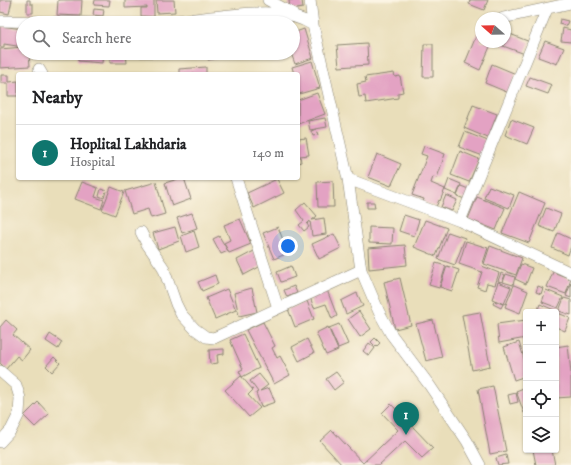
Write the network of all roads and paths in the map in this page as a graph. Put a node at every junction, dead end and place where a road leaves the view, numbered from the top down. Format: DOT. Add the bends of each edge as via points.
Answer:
graph roads {
  1 [pos="268,0"];
  2 [pos="310,0"];
  3 [pos="571,3"];
  4 [pos="547,9"];
  5 [pos="220,16"];
  6 [pos="291,16"];
  7 [pos="297,16"];
  8 [pos="511,16"];
  9 [pos="301,18"];
  10 [pos="0,21"];
  11 [pos="16,21"];
  12 [pos="313,25"];
  13 [pos="348,179"];
  14 [pos="237,180"];
  15 [pos="460,221"];
  16 [pos="141,232"];
  17 [pos="361,270"];
  18 [pos="571,273"];
  19 [pos="278,308"];
  20 [pos="0,372"];
  21 [pos="0,442"];
  22 [pos="480,465"];
  1 -- 7 [label="street"];
  2 -- 12 [label="street"];
  3 -- 4 [label="street"];
  4 -- 8 [label="street"];
  4 -- 15 [label="street"];
  5 -- 6 [label="street" via="258,12"];
  9 -- 12 [label="street"];
  10 -- 11 [label="street"];
  12 -- 13 [label="street"];
  13 -- 15 [label="street"];
  13 -- 17 [label="street"];
  14 -- 19 [label="street"];
  15 -- 18 [label="street"];
  16 -- 19 [label="street" via="162,267 181,314 206,337 214,338"];
  17 -- 19 [label="street"];
  17 -- 22 [label="street" via="391,334 467,441"];
  20 -- 21 [label="street" via="16,385 20,398 19,414 11,430"];
}
